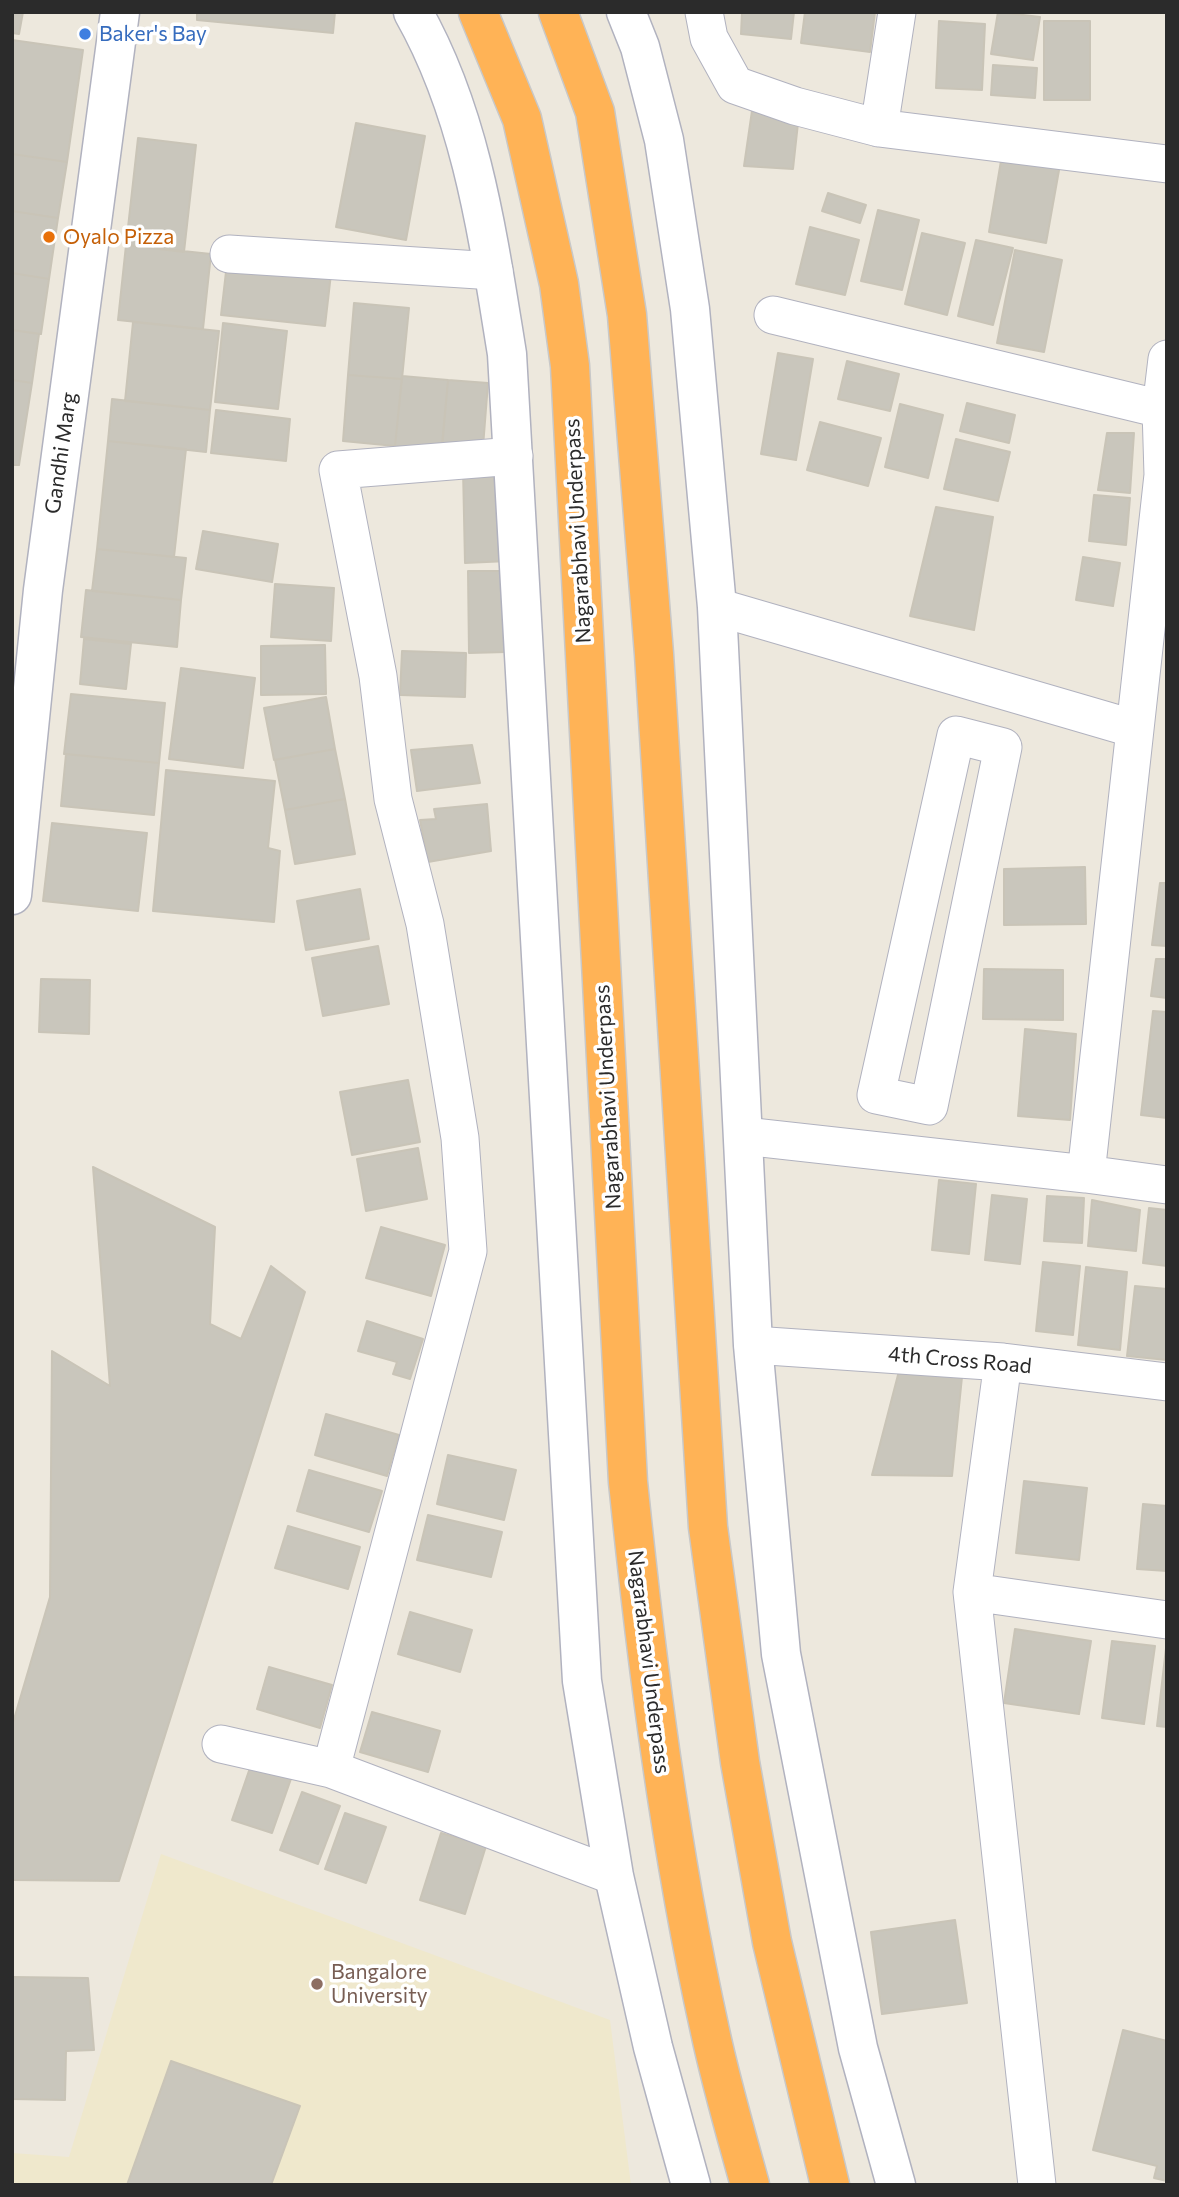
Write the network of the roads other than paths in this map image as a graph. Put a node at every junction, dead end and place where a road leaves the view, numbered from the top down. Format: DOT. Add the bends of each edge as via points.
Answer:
graph roads {
  1 [pos="120,12"];
  2 [pos="413,12"];
  3 [pos="478,12"];
  4 [pos="558,12"];
  5 [pos="625,12"];
  6 [pos="704,12"];
  7 [pos="897,12"];
  8 [pos="879,128"];
  9 [pos="1167,164"];
  10 [pos="229,254"];
  11 [pos="494,271"];
  12 [pos="773,315"];
  13 [pos="1167,359"];
  14 [pos="1161,409"];
  15 [pos="514,456"];
  16 [pos="28,588"];
  17 [pos="717,607"];
  18 [pos="997,689"];
  19 [pos="1135,729"];
  20 [pos="981,741"];
  21 [pos="12,895"];
  22 [pos="744,1136"];
  23 [pos="1086,1174"];
  24 [pos="1167,1185"];
  25 [pos="753,1345"];
  26 [pos="1003,1362"];
  27 [pos="1167,1382"];
  28 [pos="972,1592"];
  29 [pos="1167,1620"];
  30 [pos="221,1744"];
  31 [pos="331,1769"];
  32 [pos="614,1876"];
  33 [pos="691,2185"];
  34 [pos="750,2185"];
  35 [pos="830,2185"];
  36 [pos="896,2185"];
  37 [pos="1037,2185"];
  1 -- 16 [label="street, Gandhi Marg"];
  2 -- 11 [label="street" via="442,70 465,132"];
  3 -- 34 [label="highway, Nagarabhavi Underpass" via="522,119 559,284 569,366 628,1482 641,1612 675,1847 710,2032"];
  4 -- 35 [label="highway" via="595,112 626,315 654,654 708,1527 740,1762 772,1942"];
  5 -- 17 [label="street" via="640,47 664,140 690,309"];
  6 -- 8 [label="street" via="709,38 735,85"];
  7 -- 8 [label="street"];
  8 -- 9 [label="street"];
  10 -- 11 [label="street"];
  11 -- 15 [label="street" via="507,354"];
  12 -- 14 [label="street"];
  13 -- 14 [label="street"];
  14 -- 19 [label="street" via="1163,475"];
  15 -- 31 [label="street" via="338,470 379,676 393,799 427,938 460,1138 468,1251"];
  15 -- 32 [label="street" via="582,1681"];
  16 -- 21 [label="street, Gandhi Marg"];
  17 -- 18 [label="street"];
  17 -- 22 [label="street"];
  18 -- 19 [label="street"];
  18 -- 20 [label="street"];
  19 -- 23 [label="street"];
  20 -- 20 [label="street" via="956,735 876,1095 929,1106 1003,747"];
  22 -- 23 [label="street"];
  22 -- 25 [label="street"];
  23 -- 24 [label="street"];
  25 -- 26 [label="street, 4th Cross Road"];
  25 -- 36 [label="street" via="781,1654 858,2048"];
  26 -- 27 [label="street, 4th Cross Road"];
  26 -- 28 [label="street"];
  28 -- 29 [label="street"];
  28 -- 37 [label="street"];
  30 -- 31 [label="street"];
  31 -- 32 [label="street"];
  32 -- 33 [label="street" via="653,2047"];
}
